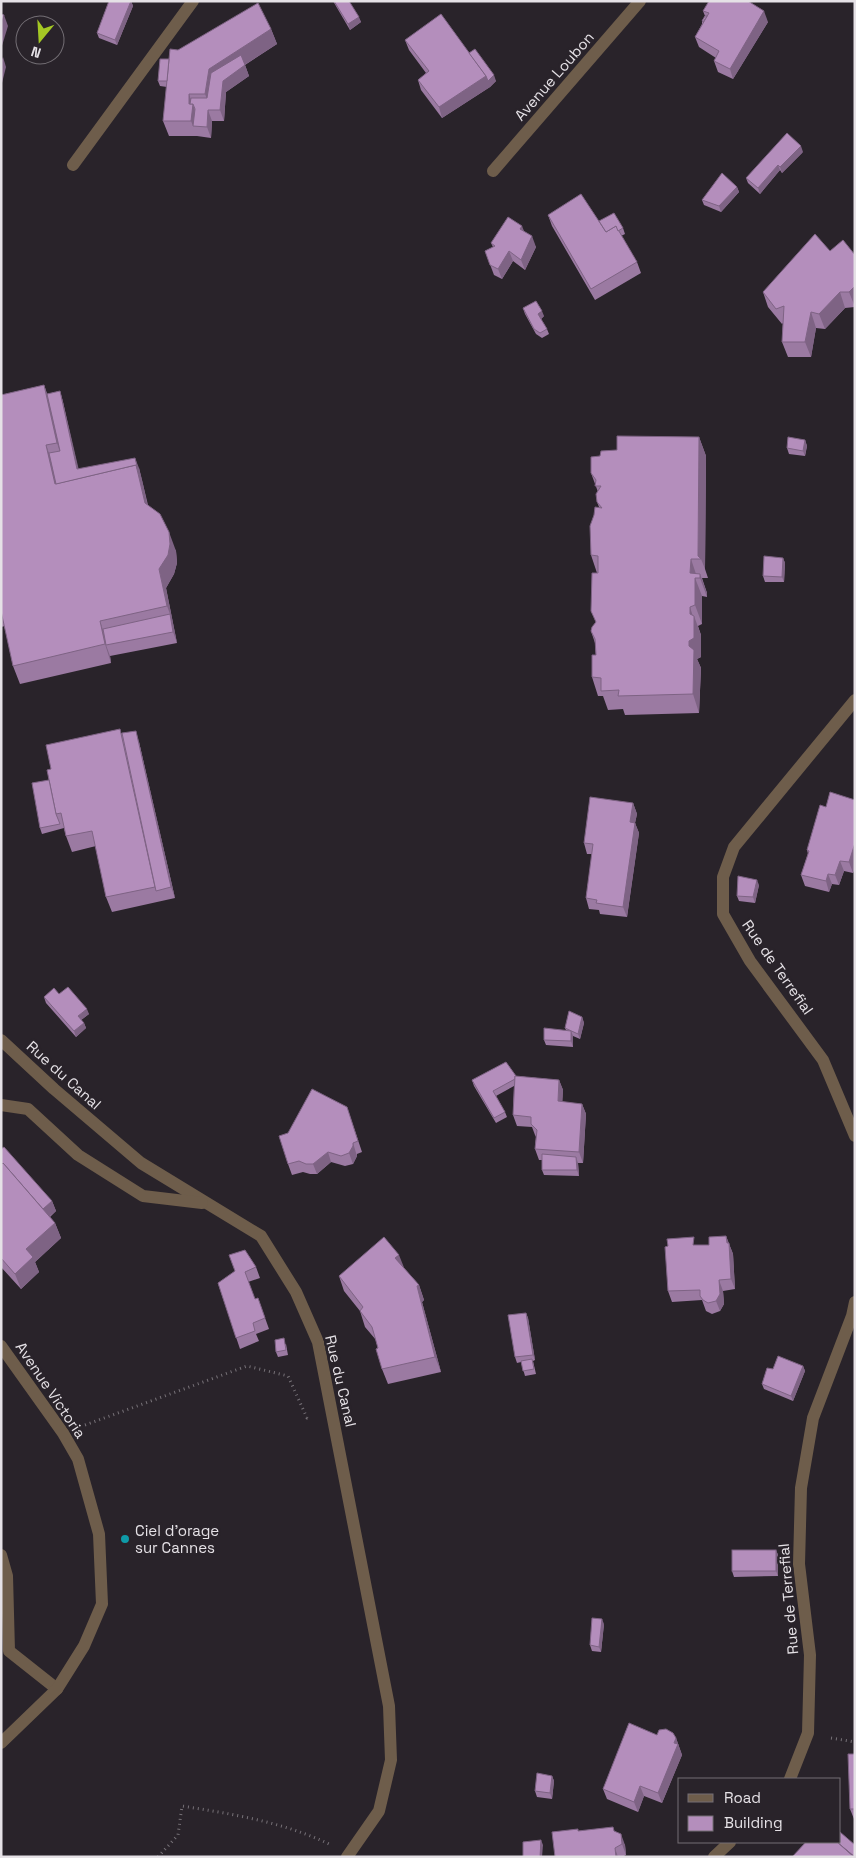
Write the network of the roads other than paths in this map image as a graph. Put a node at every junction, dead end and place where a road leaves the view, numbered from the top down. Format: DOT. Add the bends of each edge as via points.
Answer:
graph roads {
  1 [pos="193,1"];
  2 [pos="640,1"];
  3 [pos="74,165"];
  4 [pos="493,171"];
  5 [pos="855,700"];
  6 [pos="1,1040"];
  7 [pos="1,1105"];
  8 [pos="855,1136"];
  9 [pos="207,1203"];
  10 [pos="855,1302"];
  11 [pos="1,1346"];
  12 [pos="1,1555"];
  13 [pos="57,1689"];
  14 [pos="1,1743"];
  15 [pos="790,1778"];
  16 [pos="729,1843"];
  17 [pos="347,1857"];
  18 [pos="714,1857"];
  1 -- 3 [label="street"];
  2 -- 4 [label="street, Avenue Loubon"];
  5 -- 8 [label="street, Rue de Terrefial" via="734,847 723,877 722,914 750,961 823,1060"];
  6 -- 9 [label="street, Rue du Canal" via="141,1163"];
  7 -- 9 [label="street" via="28,1109 78,1155 143,1196"];
  9 -- 17 [label="street, Rue du Canal" via="261,1236 296,1292 318,1342 389,1706 391,1760 379,1811"];
  10 -- 15 [label="street, Rue de Terrefial" via="813,1418 801,1488 799,1564 810,1655 808,1733"];
  11 -- 13 [label="street, Avenue Victoria" via="63,1433 78,1460 99,1534 102,1604 84,1646"];
  12 -- 13 [label="street" via="7,1576 10,1650"];
  13 -- 14 [label="street, Avenue Victoria"];
  16 -- 18 [label="street"];
}
